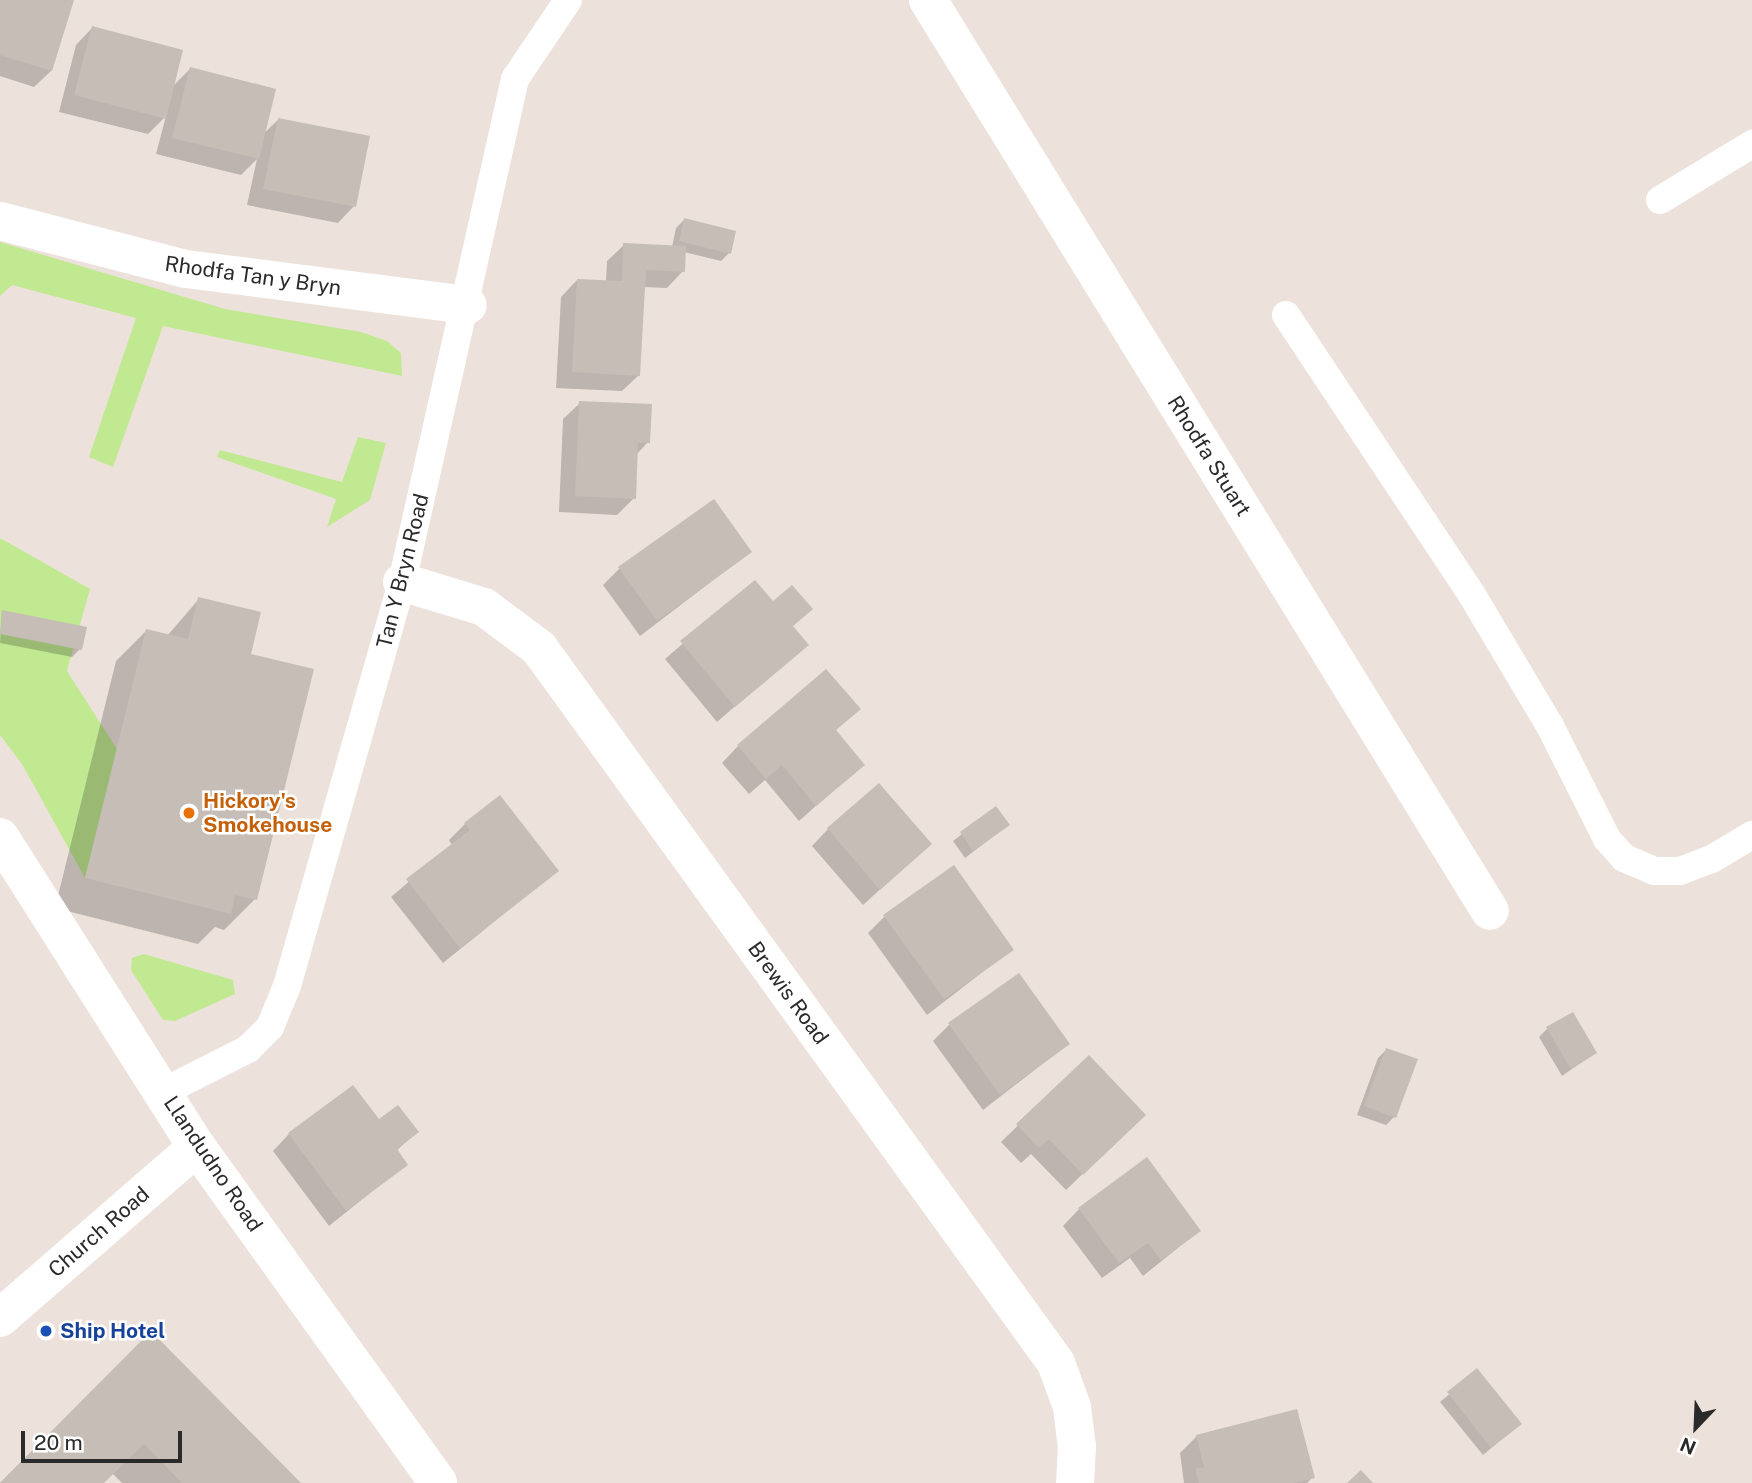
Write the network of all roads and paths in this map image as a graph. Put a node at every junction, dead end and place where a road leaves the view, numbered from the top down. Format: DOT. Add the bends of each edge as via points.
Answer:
graph roads {
  1 [pos="568,0"];
  2 [pos="928,0"];
  3 [pos="1752,144"];
  4 [pos="1660,200"];
  5 [pos="0,221"];
  6 [pos="468,305"];
  7 [pos="1286,315"];
  8 [pos="402,582"];
  9 [pos="1752,835"];
  10 [pos="0,837"];
  11 [pos="1490,911"];
  12 [pos="165,1091"];
  13 [pos="197,1147"];
  14 [pos="0,1318"];
  15 [pos="438,1483"];
  16 [pos="1075,1483"];
  1 -- 6 [label="lane, Tan Y Bryn Road" via="515,79"];
  2 -- 11 [label="street, Rhodfa Stuart"];
  3 -- 4 [label="lane"];
  5 -- 6 [label="street, Rhodfa Tan y Bryn" via="186,269"];
  6 -- 8 [label="lane, Tan Y Bryn Road"];
  7 -- 9 [label="lane" via="1472,595 1549,724 1607,839 1624,858 1654,871 1680,871 1713,859"];
  8 -- 12 [label="lane, Tan Y Bryn Road" via="295,959 270,1027 247,1049"];
  8 -- 16 [label="street, Brewis Road" via="484,607 539,648 1056,1363 1072,1407"];
  10 -- 12 [label="street, Llandudno Road"];
  12 -- 13 [label="street, Llandudno Road"];
  13 -- 14 [label="street, Church Road"];
  13 -- 15 [label="street, Llandudno Road"];
}
